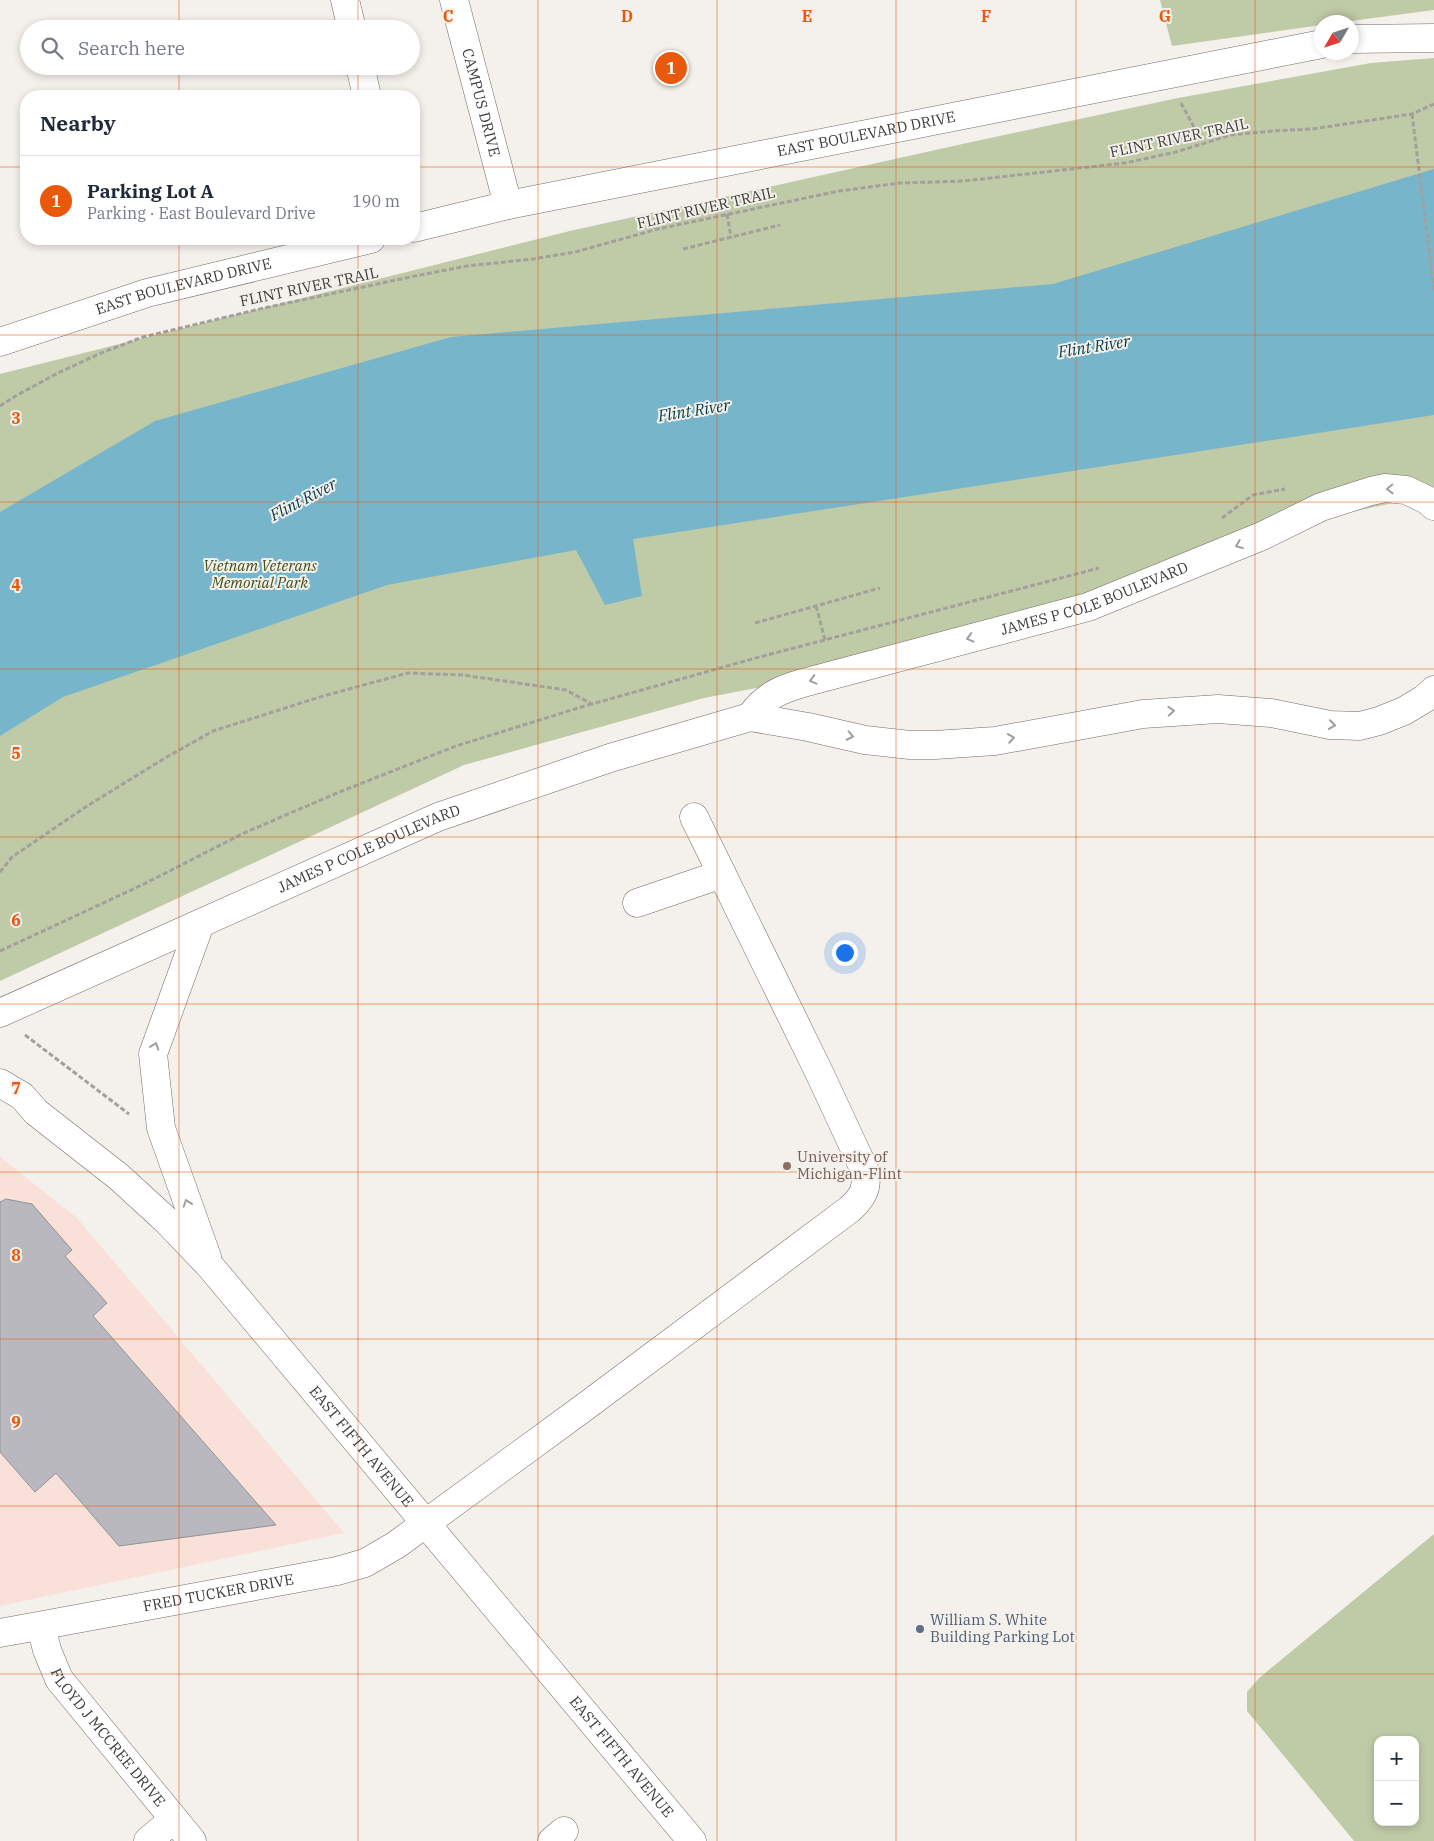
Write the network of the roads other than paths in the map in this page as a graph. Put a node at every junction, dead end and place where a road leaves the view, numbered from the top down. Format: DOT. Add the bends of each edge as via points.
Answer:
graph roads {
  1 [pos="345,0"];
  2 [pos="454,0"];
  3 [pos="350,20"];
  4 [pos="1434,38"];
  5 [pos="1359,40"];
  6 [pos="1314,46"];
  7 [pos="362,75"];
  8 [pos="366,90"];
  9 [pos="508,205"];
  10 [pos="420,227"];
  11 [pos="346,245"];
  12 [pos="0,342"];
  13 [pos="1434,506"];
  14 [pos="1434,690"];
  15 [pos="750,717"];
  16 [pos="694,817"];
  17 [pos="722,874"];
  18 [pos="637,903"];
  19 [pos="200,924"];
  20 [pos="0,1013"];
  21 [pos="0,1083"];
  22 [pos="210,1266"];
  23 [pos="426,1524"];
  24 [pos="42,1626"];
  25 [pos="0,1633"];
  26 [pos="174,1819"];
  27 [pos="148,1841"];
  28 [pos="192,1841"];
  29 [pos="692,1841"];
  1 -- 3 [label="street"];
  2 -- 9 [label="street, CAMPUS DRIVE"];
  4 -- 5 [label="street"];
  6 -- 9 [label="street, EAST BOULEVARD DRIVE"];
  7 -- 8 [label="street"];
  9 -- 10 [label="street, EAST BOULEVARD DRIVE"];
  11 -- 12 [label="street, EAST BOULEVARD DRIVE" via="147,293"];
  13 -- 15 [label="street, JAMES P COLE BOULEVARD, one-way" via="1417,494 1395,488 1337,500 1262,536 1088,606 784,689 769,696"];
  15 -- 14 [label="street, JAMES P COLE BOULEVARD, one-way" via="865,740 935,746 995,741 1143,714 1218,709 1271,712 1330,725 1360,726 1404,711"];
  15 -- 19 [label="street, JAMES P COLE BOULEVARD" via="602,760 438,818"];
  16 -- 17 [label="street, FRED TUCKER DRIVE"];
  17 -- 18 [label="street"];
  17 -- 23 [label="street, FRED TUCKER DRIVE" via="862,1164 865,1192 850,1209"];
  19 -- 20 [label="street, JAMES P COLE BOULEVARD"];
  22 -- 19 [label="street, one-way" via="161,1128 153,1054"];
  21 -- 22 [label="street, EAST FIFTH AVENUE" via="22,1096 36,1112 119,1177"];
  22 -- 23 [label="street, EAST FIFTH AVENUE"];
  23 -- 24 [label="street, FRED TUCKER DRIVE" via="387,1552 352,1567"];
  23 -- 29 [label="street, EAST FIFTH AVENUE"];
  24 -- 25 [label="street, FRED TUCKER DRIVE"];
  24 -- 26 [label="street, FLOYD J MCCREE DRIVE" via="46,1650 60,1679"];
  26 -- 27 [label="street"];
  26 -- 28 [label="street, FLOYD J MCCREE DRIVE"];
}
